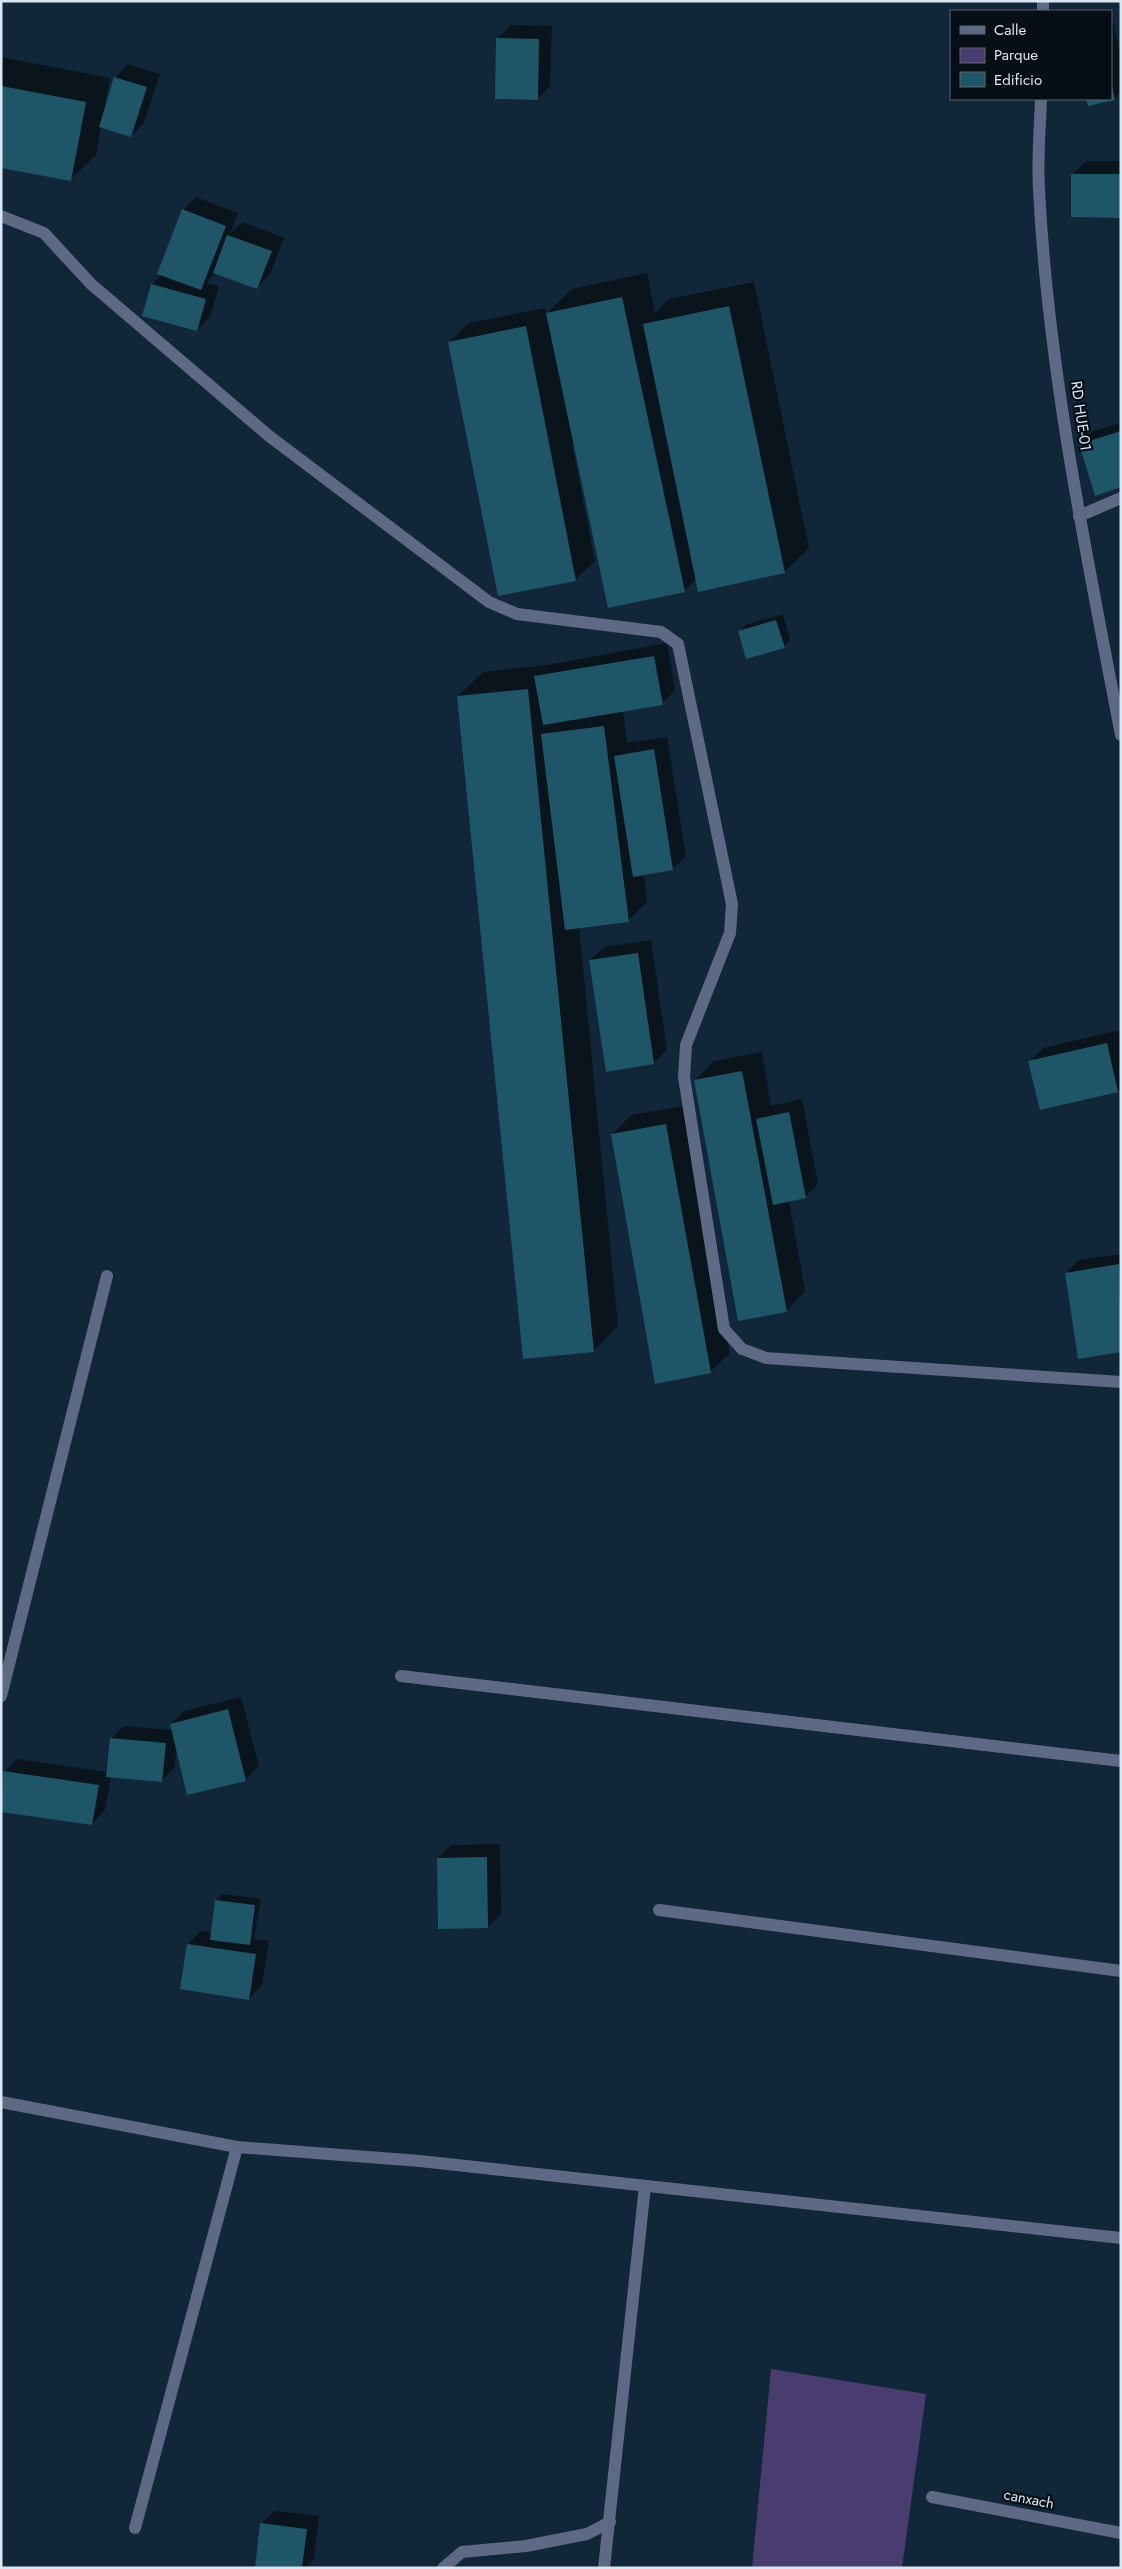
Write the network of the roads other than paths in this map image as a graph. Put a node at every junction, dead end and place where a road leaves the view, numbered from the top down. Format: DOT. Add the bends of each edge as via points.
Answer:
graph roads {
  1 [pos="1041,100"];
  2 [pos="1,216"];
  3 [pos="1121,498"];
  4 [pos="1079,516"];
  5 [pos="1121,735"];
  6 [pos="107,1276"];
  7 [pos="1121,1382"];
  8 [pos="401,1676"];
  9 [pos="1,1696"];
  10 [pos="1121,1762"];
  11 [pos="659,1910"];
  12 [pos="1121,1971"];
  13 [pos="1,2102"];
  14 [pos="237,2147"];
  15 [pos="645,2186"];
  16 [pos="1121,2238"];
  17 [pos="932,2497"];
  18 [pos="610,2522"];
  19 [pos="135,2528"];
  20 [pos="1121,2533"];
  21 [pos="443,2568"];
  22 [pos="604,2568"];
  1 -- 4 [label="street, RD HUE-01" via="1040,198 1052,324"];
  2 -- 7 [label="street" via="44,233 90,284 269,436 489,602 517,614 661,632 678,644 732,904 730,933 686,1045 684,1077 724,1329 742,1349 766,1358"];
  3 -- 4 [label="street"];
  4 -- 5 [label="street, RD HUE-01"];
  6 -- 9 [label="street"];
  8 -- 10 [label="street"];
  11 -- 12 [label="street"];
  13 -- 14 [label="street"];
  14 -- 15 [label="street" via="420,2161"];
  14 -- 19 [label="street"];
  15 -- 16 [label="street"];
  15 -- 18 [label="street"];
  17 -- 20 [label="street, canxach"];
  18 -- 21 [label="street" via="587,2534 526,2546 462,2552"];
  18 -- 22 [label="street"];
}
